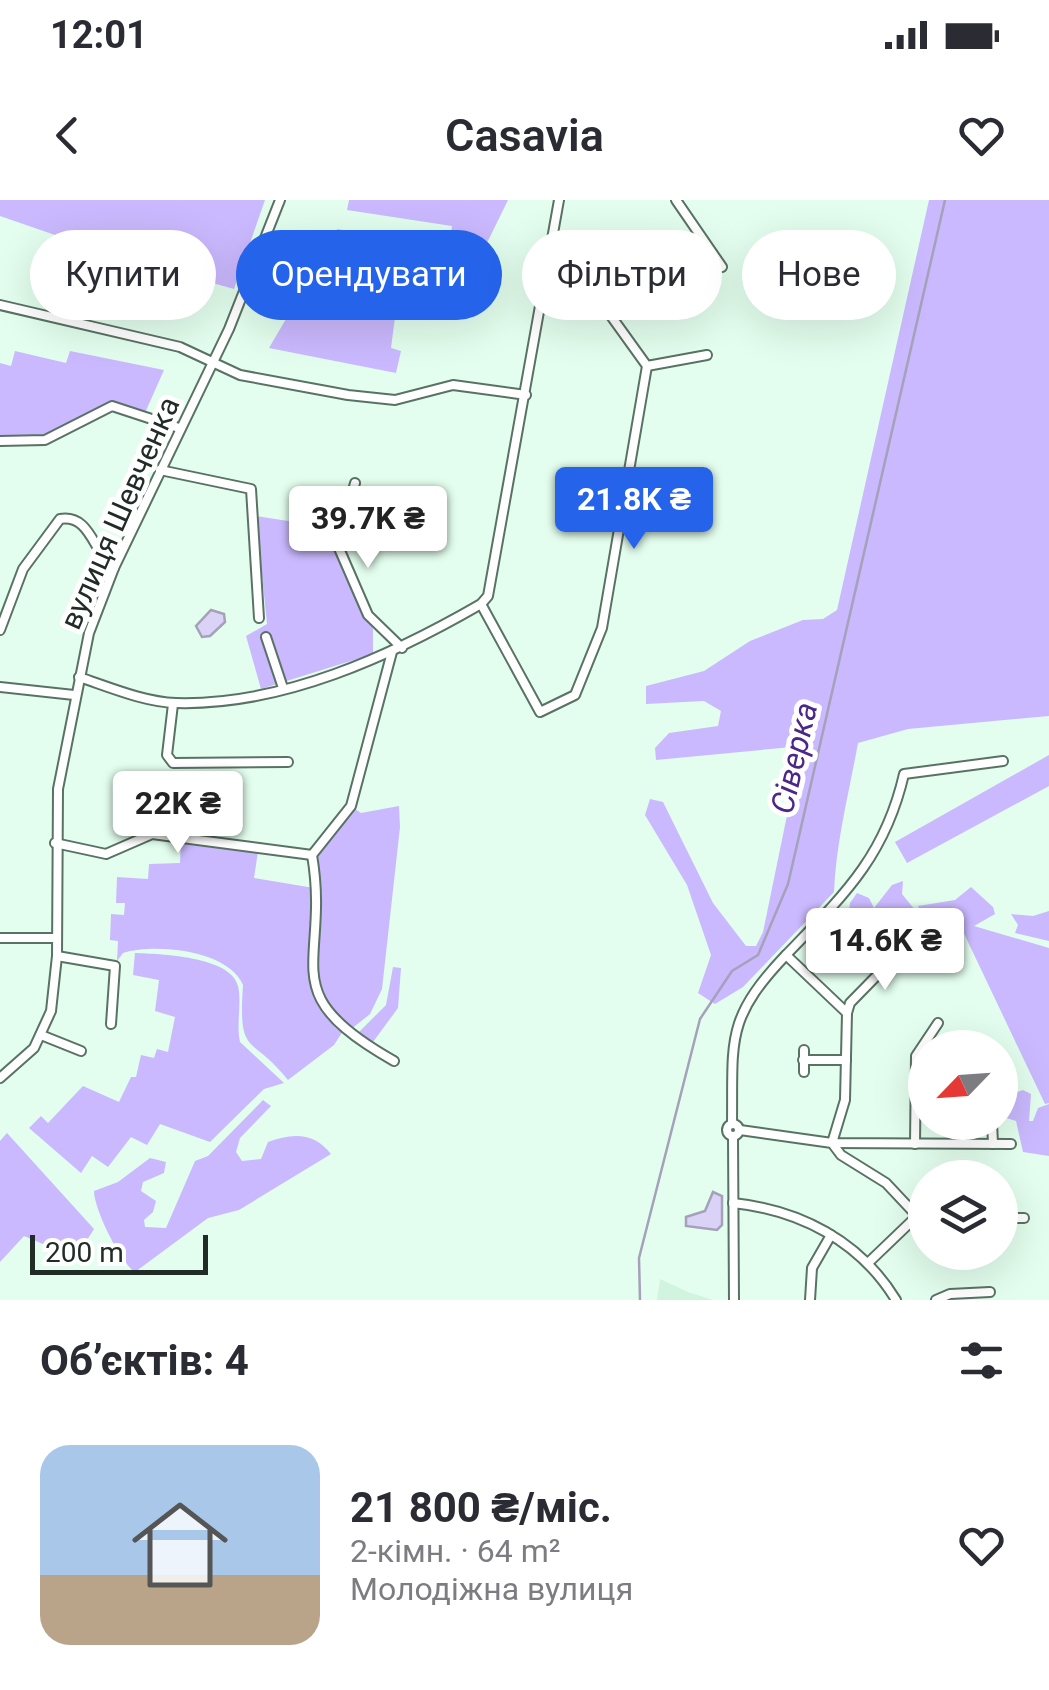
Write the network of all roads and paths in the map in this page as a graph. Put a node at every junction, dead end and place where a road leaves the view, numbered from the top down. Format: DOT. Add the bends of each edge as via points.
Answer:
graph roads {
  1 [pos="280,200"];
  2 [pos="559,200"];
  3 [pos="676,200"];
  4 [pos="555,230"];
  5 [pos="697,230"];
  6 [pos="0,305"];
  7 [pos="540,320"];
  8 [pos="613,320"];
  9 [pos="707,355"];
  10 [pos="212,364"];
  11 [pos="646,366"];
  12 [pos="526,395"];
  13 [pos="178,428"];
  14 [pos="0,441"];
  15 [pos="160,470"];
  16 [pos="354,483"];
  17 [pos="114,568"];
  18 [pos="481,604"];
  19 [pos="260,618"];
  20 [pos="0,630"];
  21 [pos="266,637"];
  22 [pos="402,648"];
  23 [pos="392,652"];
  24 [pos="79,678"];
  25 [pos="0,687"];
  26 [pos="283,688"];
  27 [pos="74,695"];
  28 [pos="174,704"];
  29 [pos="1002,761"];
  30 [pos="288,762"];
  31 [pos="55,842"];
  32 [pos="312,856"];
  33 [pos="0,938"];
  34 [pos="56,938"];
  35 [pos="786,955"];
  36 [pos="58,956"];
  37 [pos="895,957"];
  38 [pos="847,1012"];
  39 [pos="938,1023"];
  40 [pos="111,1024"];
  41 [pos="41,1035"];
  42 [pos="80,1050"];
  43 [pos="804,1050"];
  44 [pos="804,1060"];
  45 [pos="846,1060"];
  46 [pos="394,1061"];
  47 [pos="804,1072"];
  48 [pos="0,1078"];
  49 [pos="735,1130"];
  50 [pos="993,1140"];
  51 [pos="832,1143"];
  52 [pos="858,1144"];
  53 [pos="915,1144"];
  54 [pos="993,1144"];
  55 [pos="1011,1144"];
  56 [pos="858,1164"];
  57 [pos="733,1203"];
  58 [pos="908,1205"];
  59 [pos="1018,1218"];
  60 [pos="1024,1218"];
  61 [pos="908,1229"];
  62 [pos="831,1235"];
  63 [pos="868,1263"];
  64 [pos="990,1292"];
  65 [pos="734,1300"];
  66 [pos="810,1300"];
  67 [pos="896,1300"];
  68 [pos="936,1300"];
  1 -- 10 [label="street, вулиця Шевченка"];
  2 -- 4 [label="street"];
  3 -- 5 [label="street"];
  6 -- 10 [label="street" via="180,348"];
  7 -- 12 [label="street"];
  8 -- 11 [label="street"];
  9 -- 11 [label="street"];
  10 -- 12 [label="street" via="240,375 395,400 454,385"];
  10 -- 13 [label="street, вулиця Шевченка"];
  11 -- 18 [label="street" via="602,628 576,695 540,712"];
  12 -- 18 [label="street" via="488,596"];
  13 -- 14 [label="street" via="112,406 45,440"];
  13 -- 15 [label="street, вулиця Шевченка"];
  15 -- 17 [label="street, вулиця Шевченка"];
  15 -- 19 [label="street" via="251,489"];
  16 -- 22 [label="street" via="338,546 368,615"];
  17 -- 20 [label="street" via="102,560 86,527 60,520 23,569"];
  17 -- 24 [label="street, вулиця Шевченка"];
  18 -- 22 [label="street"];
  21 -- 26 [label="street"];
  22 -- 23 [label="street"];
  23 -- 26 [label="street"];
  23 -- 32 [label="street" via="352,806"];
  24 -- 27 [label="street, вулиця Шевченка"];
  24 -- 28 [label="street"];
  25 -- 27 [label="street"];
  26 -- 28 [label="street"];
  27 -- 31 [label="street, вулиця Шевченка"];
  28 -- 30 [label="street" via="167,755 172,763"];
  29 -- 35 [label="street" via="904,774 894,819 862,872"];
  31 -- 32 [label="street" via="106,854 152,834"];
  31 -- 34 [label="street, вулиця Шевченка"];
  32 -- 46 [label="street" via="312,982 343,1030"];
  33 -- 34 [label="street"];
  34 -- 36 [label="street, вулиця Шевченка"];
  35 -- 38 [label="street"];
  35 -- 49 [label="street" via="739,1014 733,1035"];
  36 -- 40 [label="street" via="114,966"];
  36 -- 41 [label="street, вулиця Шевченка"];
  37 -- 38 [label="street"];
  38 -- 45 [label="street"];
  39 -- 53 [label="street" via="916,1056"];
  41 -- 42 [label="street"];
  41 -- 48 [label="street, вулиця Шевченка" via="26,1058"];
  43 -- 44 [label="street"];
  44 -- 45 [label="street"];
  44 -- 47 [label="street"];
  45 -- 51 [label="street" via="846,1100"];
  49 -- 51 [label="street"];
  49 -- 57 [label="street"];
  50 -- 54 [label="street"];
  51 -- 52 [label="street"];
  51 -- 56 [label="street"];
  52 -- 53 [label="street"];
  52 -- 56 [label="street"];
  53 -- 54 [label="street"];
  54 -- 55 [label="street"];
  56 -- 58 [label="street"];
  57 -- 62 [label="street" via="778,1210"];
  57 -- 65 [label="street"];
  59 -- 60 [label="street"];
  61 -- 63 [label="street"];
  62 -- 63 [label="street"];
  62 -- 66 [label="street" via="812,1268"];
  63 -- 67 [label="street"];
  64 -- 68 [label="street"];
}
